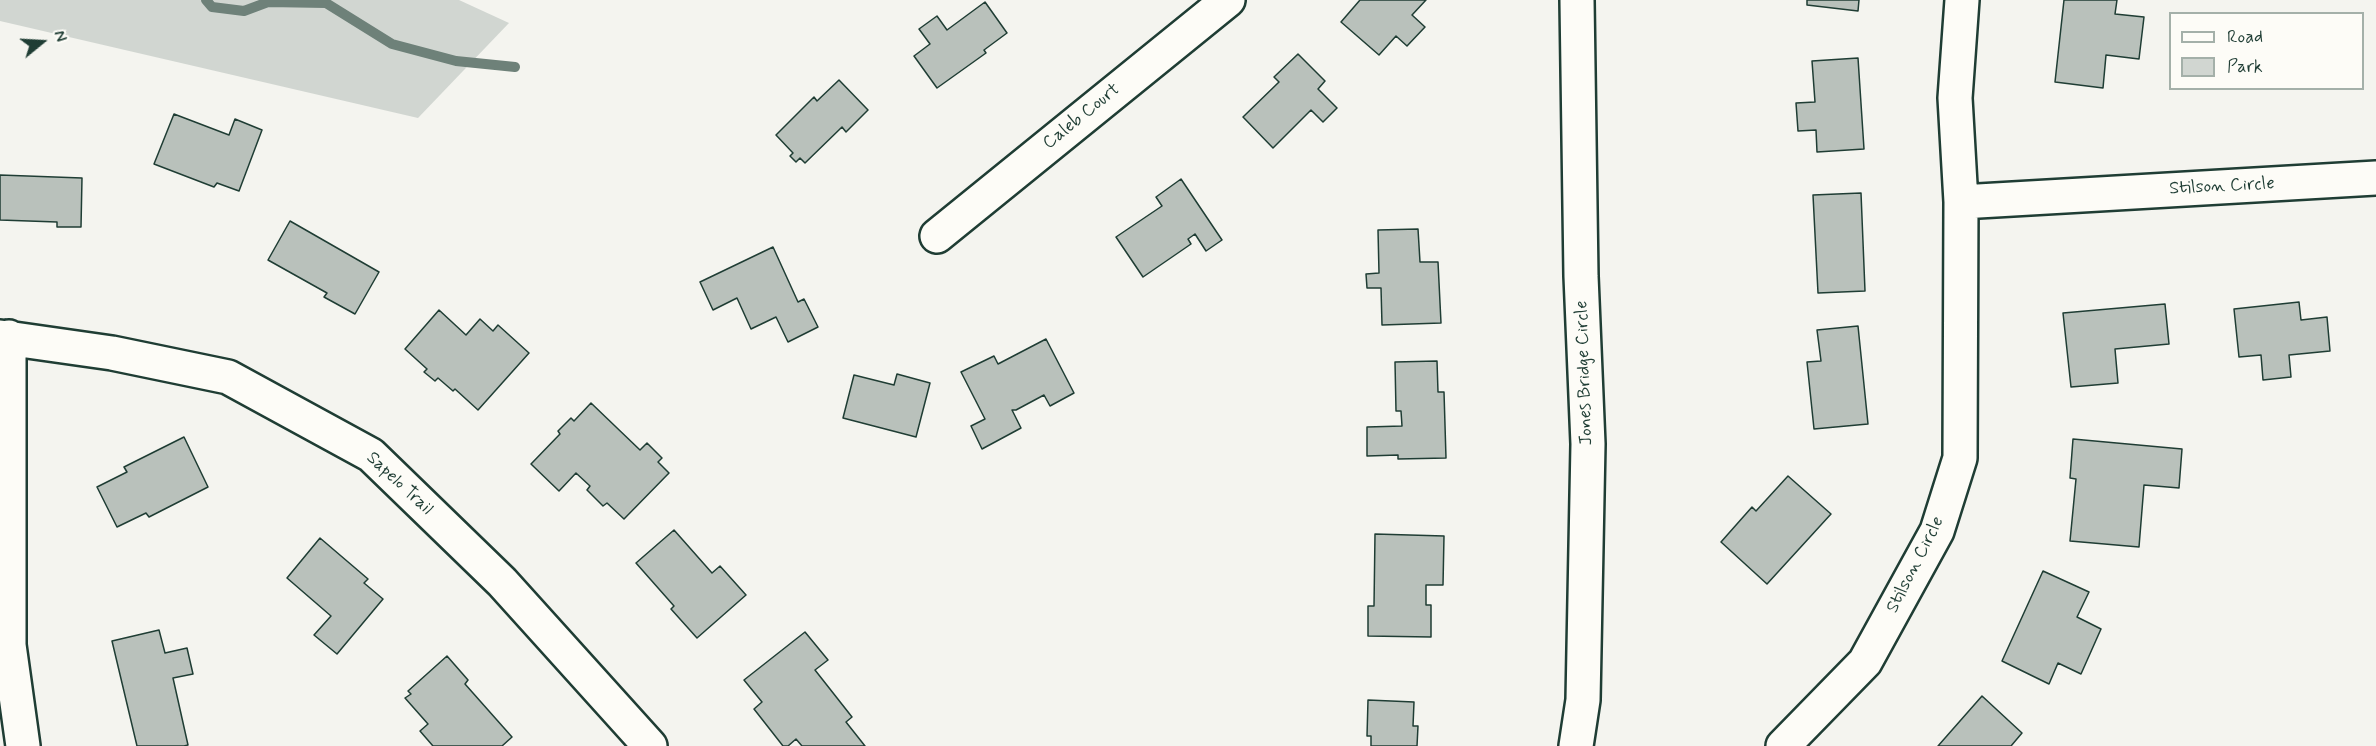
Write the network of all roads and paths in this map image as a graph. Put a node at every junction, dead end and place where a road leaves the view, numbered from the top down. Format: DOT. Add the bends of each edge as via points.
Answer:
graph roads {
  1 [pos="1228,0"];
  2 [pos="1576,0"];
  3 [pos="1962,0"];
  4 [pos="2376,178"];
  5 [pos="1961,202"];
  6 [pos="937,236"];
  7 [pos="4,337"];
  8 [pos="23,746"];
  9 [pos="650,746"];
  10 [pos="1576,746"];
  11 [pos="1783,746"];
  1 -- 6 [label="street, Caleb Court"];
  2 -- 10 [label="street, Jones Bridge Circle" via="1588,444 1583,700"];
  3 -- 5 [label="street, Stilson Circle" via="1955,98"];
  4 -- 5 [label="street, Stilson Circle"];
  5 -- 11 [label="street, Stilson Circle" via="1960,458 1937,531 1866,662"];
  7 -- 8 [label="street" via="9,645"];
  7 -- 9 [label="street, Sapelo Trail" via="112,353 228,378 372,455 502,582"];
}
